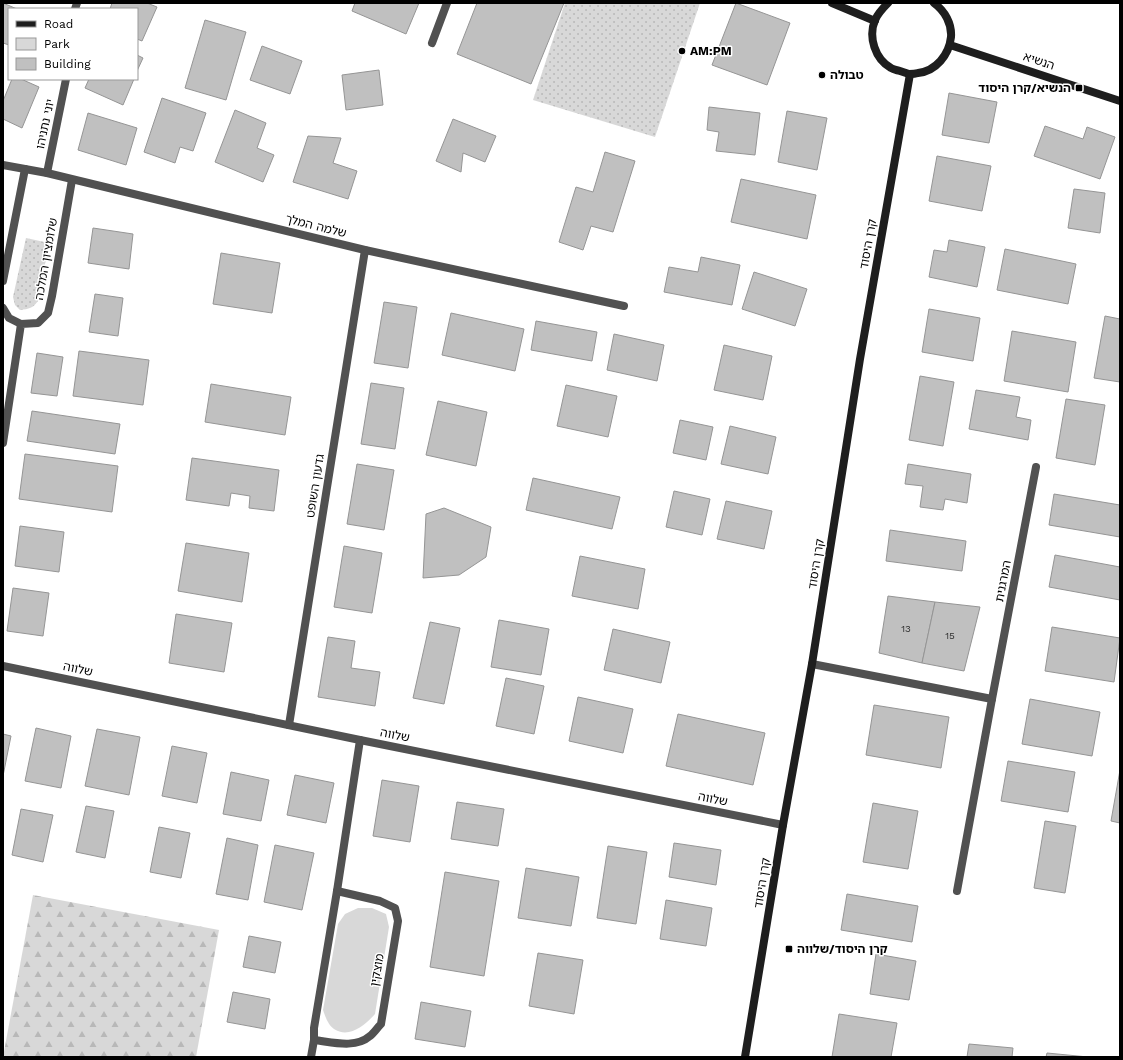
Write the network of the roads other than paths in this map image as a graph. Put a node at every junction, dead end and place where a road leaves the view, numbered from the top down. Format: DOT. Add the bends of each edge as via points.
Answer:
graph roads {
  1 [pos="447,3"];
  2 [pos="832,3"];
  3 [pos="888,3"];
  4 [pos="934,3"];
  5 [pos="875,21"];
  6 [pos="432,43"];
  7 [pos="950,45"];
  8 [pos="910,74"];
  9 [pos="66,80"];
  10 [pos="1120,101"];
  11 [pos="3,165"];
  12 [pos="25,169"];
  13 [pos="47,174"];
  14 [pos="72,180"];
  15 [pos="365,250"];
  16 [pos="3,281"];
  17 [pos="624,306"];
  18 [pos="3,308"];
  19 [pos="21,324"];
  20 [pos="3,443"];
  21 [pos="1036,467"];
  22 [pos="812,664"];
  23 [pos="3,666"];
  24 [pos="992,699"];
  25 [pos="288,725"];
  26 [pos="360,740"];
  27 [pos="783,825"];
  28 [pos="337,891"];
  29 [pos="957,891"];
  30 [pos="314,1040"];
  31 [pos="311,1057"];
  32 [pos="745,1057"];
  1 -- 6 [label="street"];
  2 -- 5 [label="street"];
  3 -- 5 [label="street"];
  4 -- 7 [label="street" via="948,18 951,31"];
  5 -- 8 [label="street" via="872,34 874,48 881,60 892,69"];
  7 -- 8 [label="street" via="936,66 924,72"];
  7 -- 10 [label="street, הנשיא"];
  8 -- 22 [label="street, קרן היסוד" via="860,359"];
  9 -- 13 [label="street, יוני נתניהו"];
  11 -- 12 [label="street, שלמה המלך"];
  12 -- 13 [label="street, שלמה המלך"];
  12 -- 16 [label="street"];
  13 -- 14 [label="street, שלמה המלך"];
  14 -- 15 [label="street, שלמה המלך"];
  14 -- 19 [label="street, שלומציון המלכה" via="48,313 38,323"];
  15 -- 17 [label="street, שלמה המלך"];
  15 -- 25 [label="street, גדעון השופט"];
  18 -- 19 [label="street" via="9,318"];
  19 -- 20 [label="street"];
  21 -- 24 [label="street, המרגנית"];
  22 -- 24 [label="street"];
  22 -- 27 [label="street, קרן היסוד"];
  23 -- 25 [label="street, שלווה"];
  24 -- 29 [label="street, המרגנית"];
  25 -- 26 [label="street, שלווה"];
  26 -- 27 [label="street, שלווה"];
  26 -- 28 [label="street"];
  27 -- 32 [label="street, קרן היסוד"];
  28 -- 30 [label="street"];
  28 -- 30 [label="street, מוצקין" via="380,901 395,908 398,921 380,1024 370,1036 358,1042"];
  30 -- 31 [label="street"];
}
